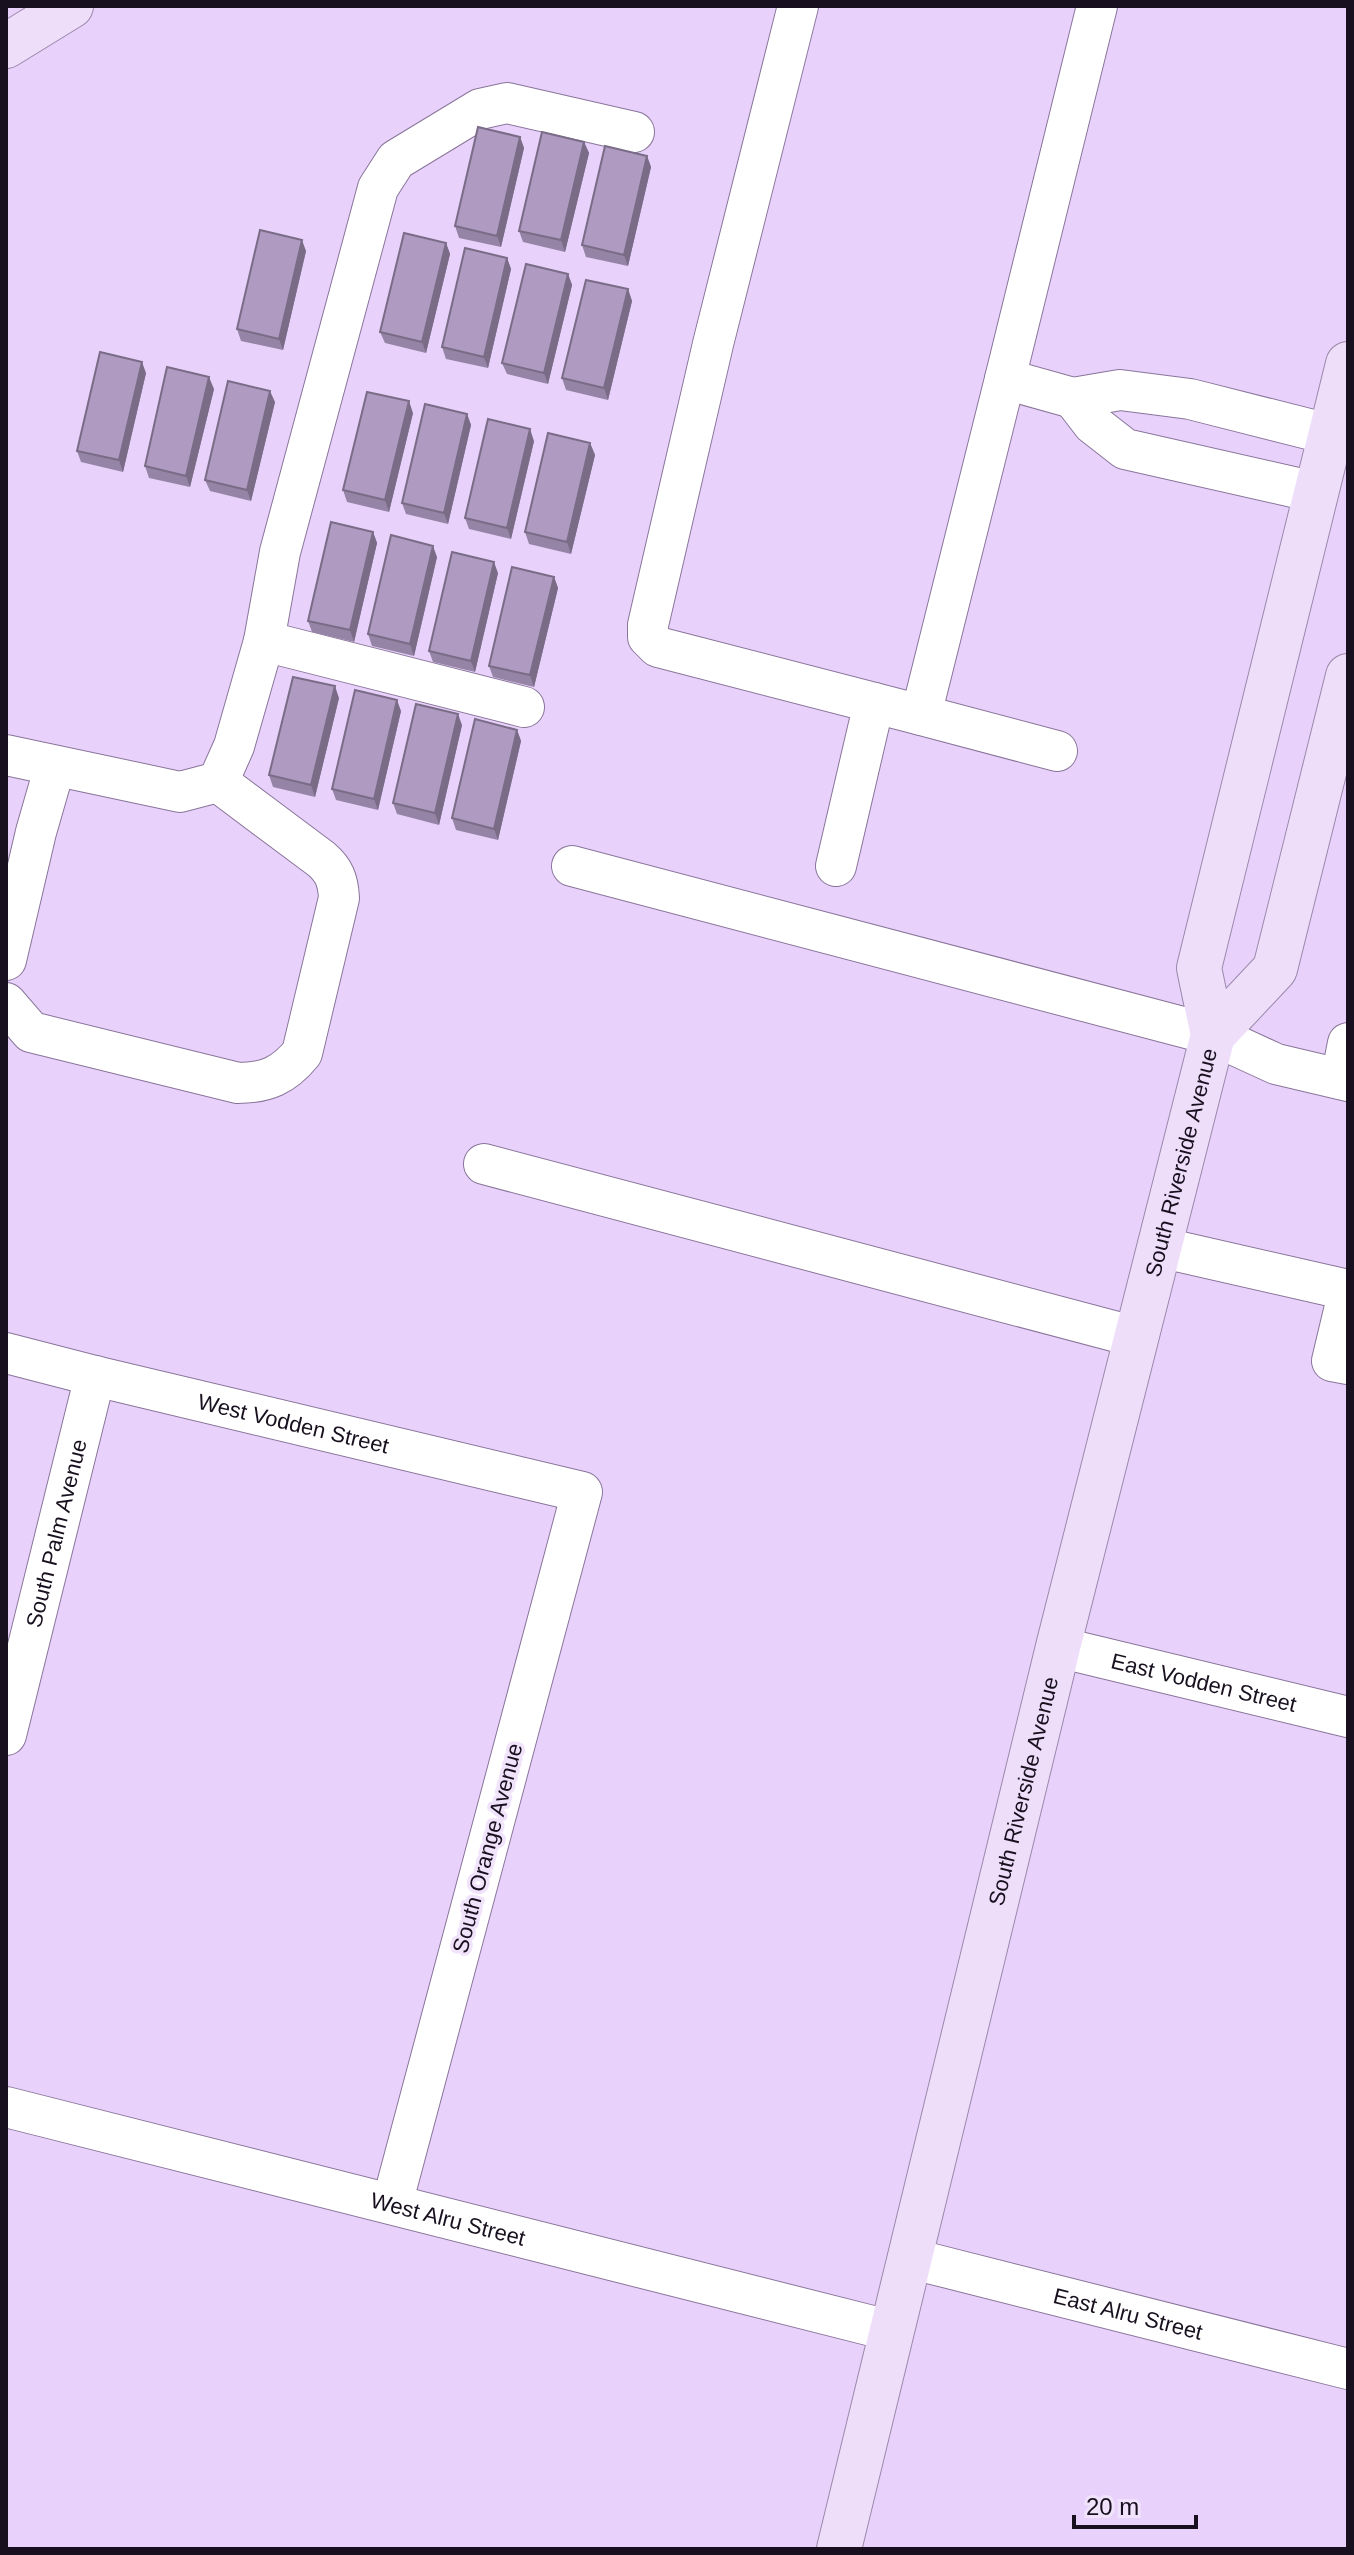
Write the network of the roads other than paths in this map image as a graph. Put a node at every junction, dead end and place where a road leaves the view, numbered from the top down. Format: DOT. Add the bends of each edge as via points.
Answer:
graph roads {
  1 [pos="71,6"];
  2 [pos="798,6"];
  3 [pos="1097,6"];
  4 [pos="6,46"];
  5 [pos="634,132"];
  6 [pos="1348,364"];
  7 [pos="1005,379"];
  8 [pos="1073,398"];
  9 [pos="1339,437"];
  10 [pos="1315,492"];
  11 [pos="264,641"];
  12 [pos="1348,676"];
  13 [pos="874,703"];
  14 [pos="524,707"];
  15 [pos="921,715"];
  16 [pos="1057,751"];
  17 [pos="6,755"];
  18 [pos="55,766"];
  19 [pos="218,782"];
  20 [pos="572,866"];
  21 [pos="836,866"];
  22 [pos="6,960"];
  23 [pos="6,1003"];
  24 [pos="1213,1035"];
  25 [pos="1346,1068"];
  26 [pos="484,1164"];
  27 [pos="1159,1247"];
  28 [pos="1348,1292"];
  29 [pos="1136,1337"];
  30 [pos="6,1353"];
  31 [pos="1348,1364"];
  32 [pos="95,1376"];
  33 [pos="582,1492"];
  34 [pos="1058,1647"];
  35 [pos="1348,1717"];
  36 [pos="6,1735"];
  37 [pos="6,2107"];
  38 [pos="392,2204"];
  39 [pos="909,2258"];
  40 [pos="892,2331"];
  41 [pos="1348,2369"];
  42 [pos="839,2549"];
  1 -- 4 [label="main road"];
  2 -- 13 [label="street" via="713,344 648,637 658,647"];
  3 -- 7 [label="street"];
  5 -- 11 [label="street" via="507,103 480,109 396,160 378,188 280,552"];
  6 -- 9 [label="main road, South Riverside Avenue"];
  7 -- 8 [label="street"];
  7 -- 15 [label="street"];
  8 -- 9 [label="street" via="1120,390 1190,399"];
  8 -- 10 [label="street" via="1093,424 1125,449"];
  9 -- 10 [label="main road, South Riverside Avenue"];
  10 -- 24 [label="main road, South Riverside Avenue" via="1199,968"];
  11 -- 14 [label="street"];
  11 -- 19 [label="street" via="234,746"];
  12 -- 24 [label="main road, South Riverside Avenue" via="1275,969"];
  13 -- 15 [label="street"];
  13 -- 21 [label="street"];
  15 -- 16 [label="street"];
  17 -- 18 [label="street"];
  18 -- 19 [label="street" via="180,792"];
  18 -- 22 [label="street"];
  19 -- 23 [label="street" via="332,868 338,881 339,898 302,1053 290,1067 258,1083 238,1083 31,1032"];
  20 -- 24 [label="street"];
  24 -- 25 [label="street" via="1276,1064"];
  24 -- 27 [label="main road, South Riverside Avenue"];
  26 -- 29 [label="street"];
  27 -- 28 [label="street"];
  27 -- 29 [label="main road, South Riverside Avenue"];
  28 -- 31 [label="street" via="1332,1361"];
  29 -- 34 [label="main road, South Riverside Avenue"];
  30 -- 32 [label="street, West Vodden Street"];
  32 -- 33 [label="street, West Vodden Street"];
  32 -- 36 [label="street, South Palm Avenue"];
  33 -- 38 [label="street, South Orange Avenue"];
  34 -- 35 [label="street, East Vodden Street"];
  34 -- 39 [label="main road, South Riverside Avenue"];
  37 -- 38 [label="street, West Alru Street"];
  38 -- 40 [label="street, West Alru Street"];
  39 -- 40 [label="main road, South Riverside Avenue"];
  39 -- 41 [label="street, East Alru Street"];
  40 -- 42 [label="main road, South Riverside Avenue"];
}
